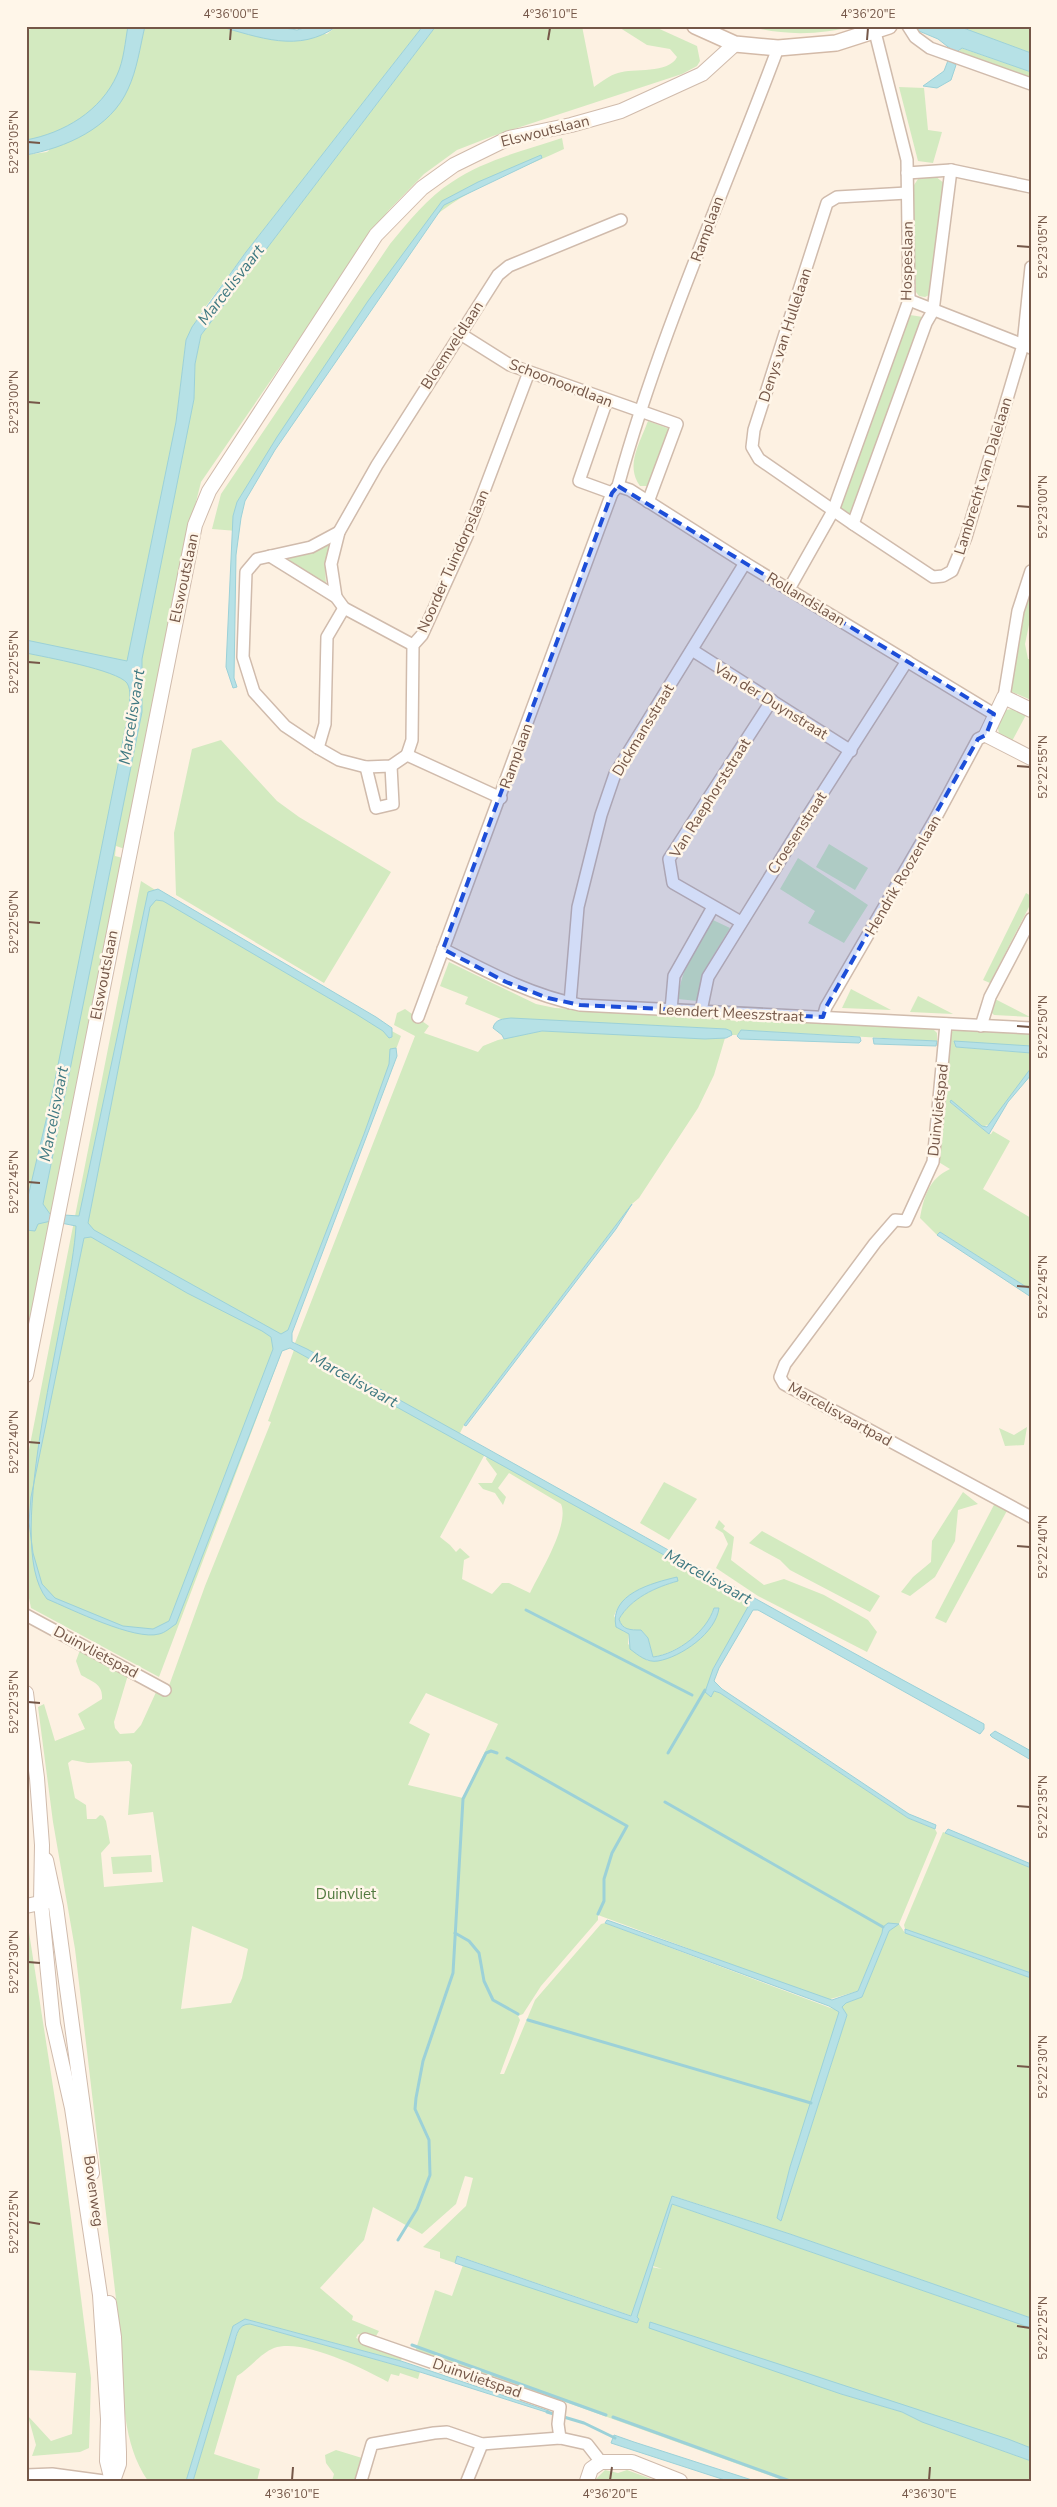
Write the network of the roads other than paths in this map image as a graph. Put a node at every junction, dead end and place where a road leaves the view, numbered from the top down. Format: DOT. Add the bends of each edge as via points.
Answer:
graph roads {
  1 [pos="695,26"];
  2 [pos="889,26"];
  3 [pos="909,27"];
  4 [pos="874,32"];
  5 [pos="735,44"];
  6 [pos="778,48"];
  7 [pos="1031,84"];
  8 [pos="951,170"];
  9 [pos="907,172"];
  10 [pos="1031,187"];
  11 [pos="907,193"];
  12 [pos="621,220"];
  13 [pos="1031,267"];
  14 [pos="909,300"];
  15 [pos="933,311"];
  16 [pos="459,333"];
  17 [pos="1027,347"];
  18 [pos="529,372"];
  19 [pos="607,400"];
  20 [pos="640,411"];
  21 [pos="615,489"];
  22 [pos="648,502"];
  23 [pos="832,510"];
  24 [pos="853,524"];
  25 [pos="339,532"];
  26 [pos="270,556"];
  27 [pos="745,563"];
  28 [pos="1031,571"];
  29 [pos="789,589"];
  30 [pos="336,597"];
  31 [pos="344,608"];
  32 [pos="413,645"];
  33 [pos="692,650"];
  34 [pos="907,661"];
  35 [pos="1004,697"];
  36 [pos="772,700"];
  37 [pos="1031,710"];
  38 [pos="994,714"];
  39 [pos="986,735"];
  40 [pos="318,748"];
  41 [pos="851,751"];
  42 [pos="407,755"];
  43 [pos="1031,758"];
  44 [pos="391,766"];
  45 [pos="366,767"];
  46 [pos="500,798"];
  47 [pos="713,907"];
  48 [pos="1031,919"];
  49 [pos="741,922"];
  50 [pos="443,949"];
  51 [pos="570,1003"];
  52 [pos="671,1010"];
  53 [pos="701,1011"];
  54 [pos="823,1017"];
  55 [pos="418,1018"];
  56 [pos="946,1024"];
  57 [pos="981,1026"];
  58 [pos="1031,1028"];
  59 [pos="906,1221"];
  60 [pos="26,1374"];
  61 [pos="1031,1517"];
  62 [pos="26,1615"];
  63 [pos="165,1690"];
  64 [pos="26,1694"];
  65 [pos="48,1902"];
  66 [pos="26,1906"];
  67 [pos="365,2339"];
  68 [pos="560,2438"];
  69 [pos="482,2444"];
  70 [pos="601,2462"];
  71 [pos="26,2475"];
  72 [pos="104,2481"];
  73 [pos="112,2481"];
  74 [pos="361,2481"];
  75 [pos="467,2481"];
  76 [pos="587,2481"];
  77 [pos="680,2481"];
  1 -- 5 [label="main road"];
  2 -- 4 [label="main road"];
  3 -- 7 [label="street" via="930,48"];
  4 -- 6 [label="main road" via="826,45"];
  4 -- 9 [label="street, Hospeslaan" via="907,160"];
  5 -- 6 [label="main road"];
  5 -- 60 [label="street, Elswoutslaan" via="710,68 694,78 621,111 509,138 454,165 422,188 376,235 209,491 195,525"];
  6 -- 20 [label="street, Ramplaan"];
  8 -- 9 [label="street"];
  8 -- 10 [label="street"];
  8 -- 15 [label="street, Hospeslaan"];
  9 -- 11 [label="street, Hospeslaan"];
  11 -- 14 [label="street, Hospeslaan"];
  11 -- 23 [label="street, Denys van Hullelaan" via="837,197 826,203 754,430 752,447 759,459"];
  12 -- 16 [label="street, Bloemveldlaan" via="509,266 498,275"];
  13 -- 17 [label="street, Lambrecht van Dalelaan"];
  14 -- 15 [label="street"];
  14 -- 23 [label="street, Hospeslaan"];
  15 -- 17 [label="street"];
  15 -- 24 [label="street, Hospeslaan"];
  16 -- 18 [label="street, Schoonoordlaan" via="510,365"];
  16 -- 25 [label="street, Bloemveldlaan"];
  17 -- 24 [label="street, Lambrecht van Dalelaan" via="952,571 934,577"];
  18 -- 19 [label="street, Schoonoordlaan"];
  18 -- 32 [label="street, Noorder Tuindorpslaan" via="467,536 422,635"];
  19 -- 20 [label="street, Schoonoordlaan"];
  19 -- 21 [label="street" via="579,481"];
  20 -- 21 [label="street, Ramplaan"];
  20 -- 22 [label="street" via="677,424"];
  21 -- 22 [label="street, Rollandslaan" via="630,490"];
  21 -- 46 [label="street, Ramplaan"];
  22 -- 27 [label="street, Rollandslaan"];
  23 -- 24 [label="street"];
  23 -- 29 [label="street, Hospeslaan"];
  25 -- 26 [label="street" via="311,547"];
  25 -- 30 [label="street, Bloemveldlaan" via="331,564"];
  26 -- 30 [label="street"];
  26 -- 40 [label="street" via="257,559 246,572 242,657 254,692 285,726"];
  27 -- 29 [label="street, Rollandslaan"];
  27 -- 33 [label="street, Dickmansstraat"];
  28 -- 35 [label="street" via="1018,611"];
  29 -- 34 [label="street, Rollandslaan"];
  30 -- 31 [label="street"];
  31 -- 32 [label="street"];
  31 -- 40 [label="street" via="327,637 326,724"];
  32 -- 42 [label="street, Noorder Tuindorpslaan" via="412,740"];
  33 -- 36 [label="street, Van der Duynstraat"];
  33 -- 51 [label="street, Dickmansstraat" via="615,774 578,907"];
  34 -- 38 [label="street, Rollandslaan"];
  34 -- 41 [label="street, Croesenstraat"];
  35 -- 37 [label="street"];
  35 -- 38 [label="street"];
  36 -- 41 [label="street, Van der Duynstraat"];
  36 -- 47 [label="street, Van Raephorststraat" via="670,859 673,882"];
  38 -- 39 [label="street"];
  39 -- 43 [label="street"];
  39 -- 54 [label="street, Hendrik Roozenlaan" via="978,739"];
  40 -- 45 [label="street" via="339,760"];
  41 -- 49 [label="street, Croesenstraat"];
  42 -- 44 [label="street"];
  42 -- 46 [label="street"];
  44 -- 45 [label="street"];
  44 -- 45 [label="street" via="393,804 376,808"];
  46 -- 50 [label="street, Ramplaan"];
  47 -- 49 [label="street, Van Raephorststraat"];
  47 -- 52 [label="street" via="674,976"];
  48 -- 57 [label="street" via="990,997"];
  49 -- 53 [label="street, Croesenstraat" via="708,977"];
  50 -- 51 [label="street, Leendert Meeszstraat" via="506,982"];
  50 -- 55 [label="street, Ramplaan"];
  51 -- 52 [label="street, Leendert Meeszstraat"];
  52 -- 53 [label="street, Leendert Meeszstraat"];
  53 -- 54 [label="street, Leendert Meeszstraat"];
  54 -- 56 [label="street, Leendert Meeszstraat"];
  56 -- 57 [label="street, Leendert Meeszstraat"];
  56 -- 59 [label="street, Duinvlietspad" via="933,1162"];
  57 -- 58 [label="street, Leendert Meeszstraat"];
  59 -- 61 [label="street, Marcelisvaartpad" via="895,1220 875,1243 785,1364 780,1377 784,1384"];
  62 -- 63 [label="street, Duinvlietspad"];
  64 -- 65 [label="street"];
  65 -- 66 [label="street"];
  65 -- 73 [label="street, Bovenweg" via="114,2337 119,2464"];
  67 -- 68 [label="street, Duinvlietspad" via="560,2407"];
  68 -- 69 [label="street"];
  68 -- 70 [label="street" via="587,2444"];
  69 -- 74 [label="street" via="447,2432 434,2432 372,2444"];
  69 -- 75 [label="street"];
  70 -- 76 [label="street" via="592,2469"];
  70 -- 77 [label="street" via="632,2462"];
  71 -- 72 [label="street" via="52,2474"];
}
